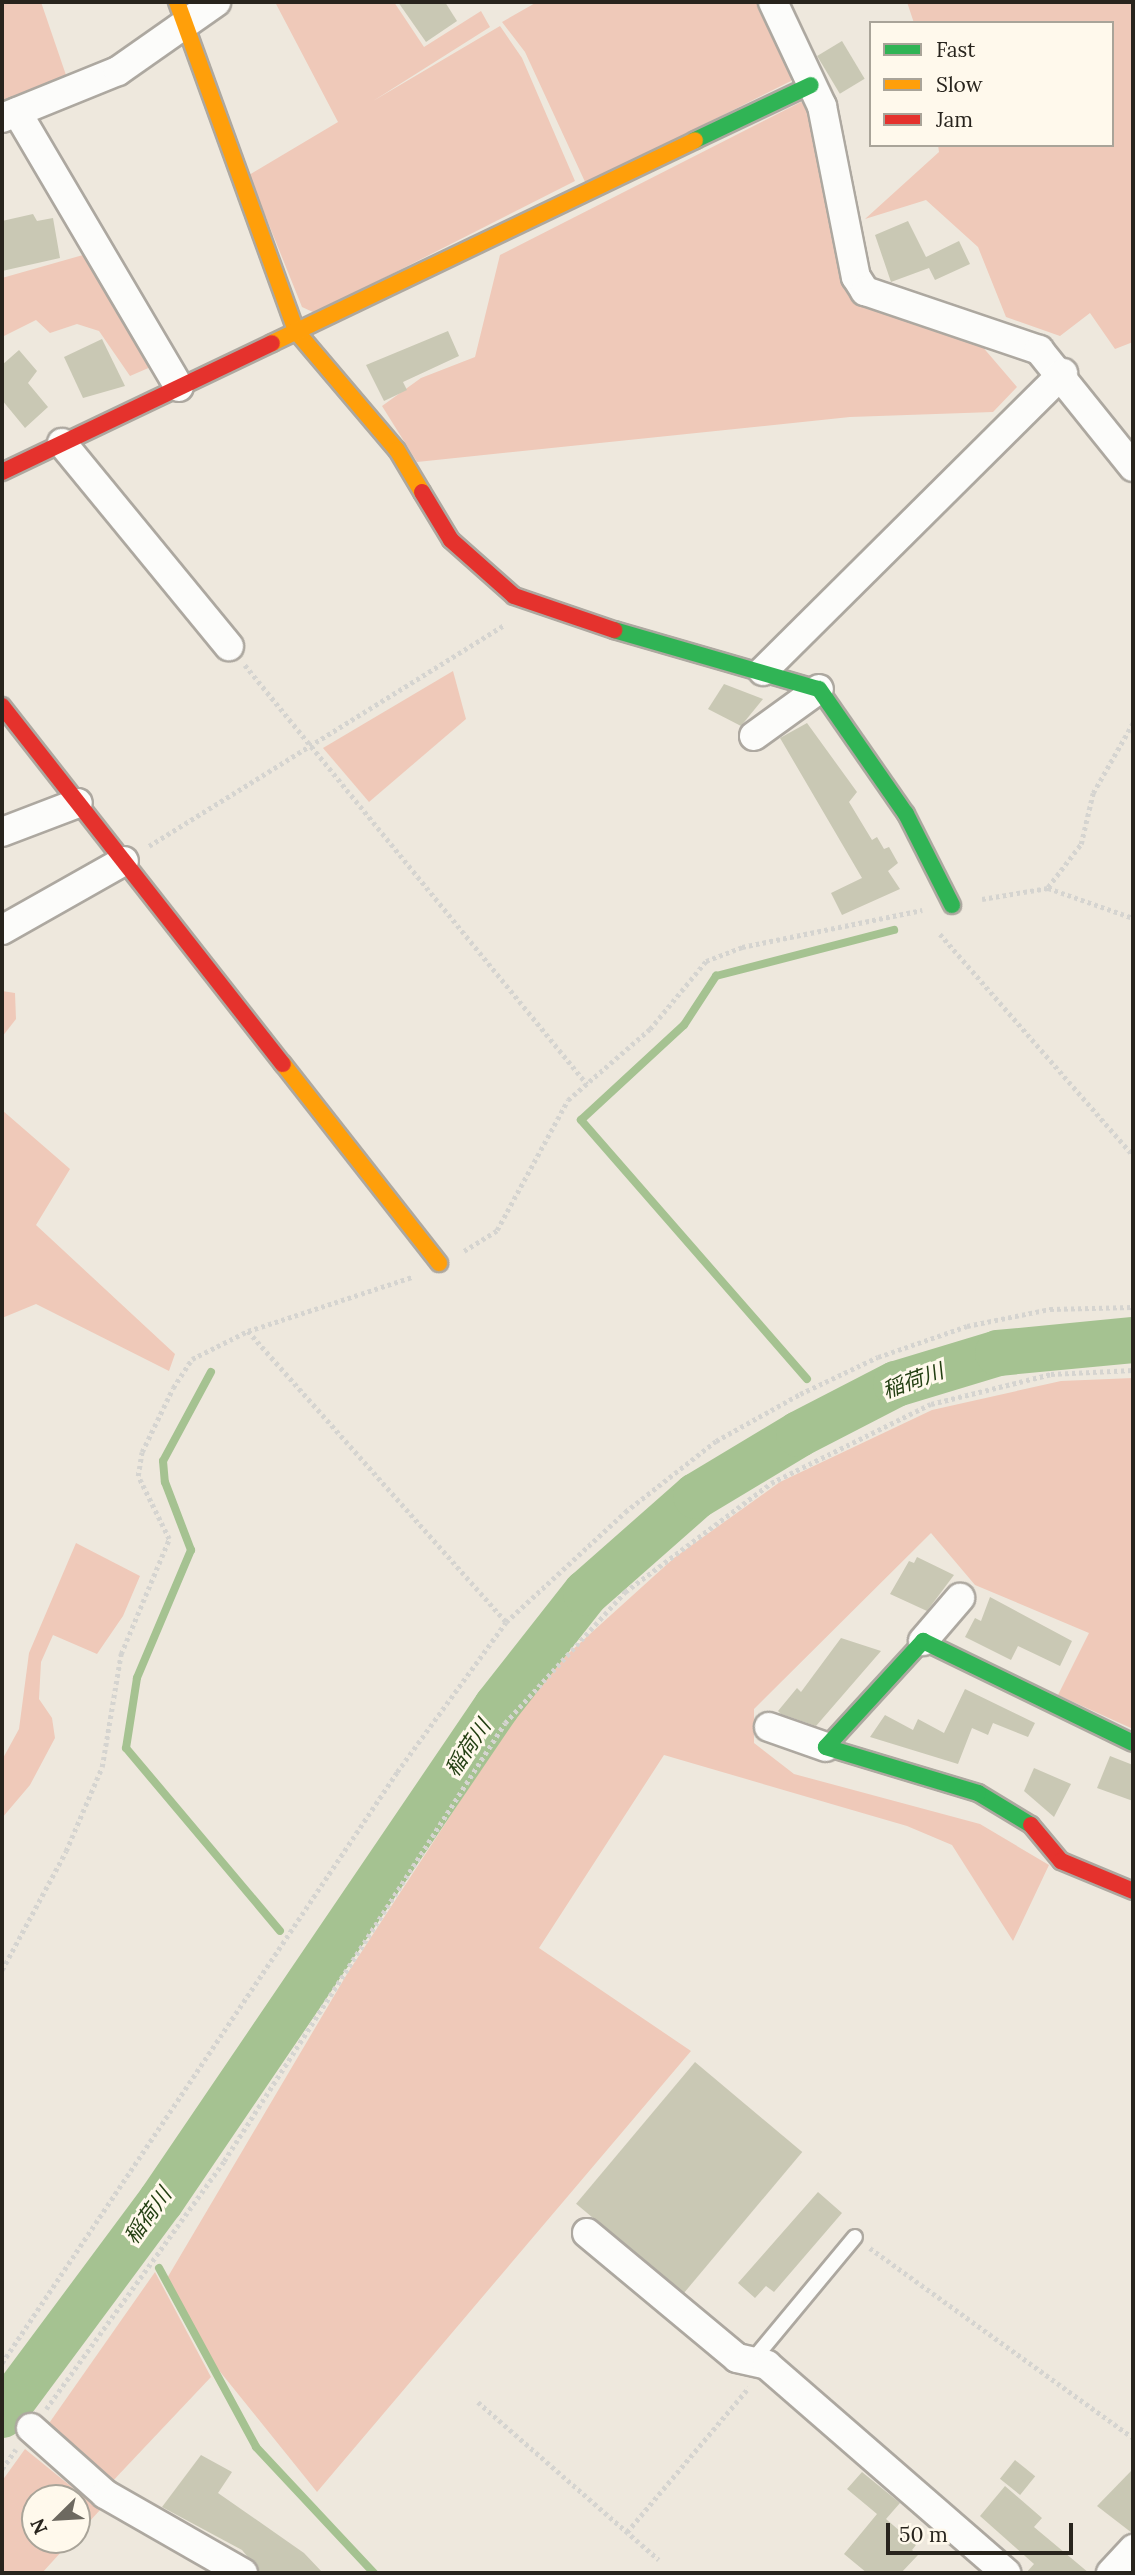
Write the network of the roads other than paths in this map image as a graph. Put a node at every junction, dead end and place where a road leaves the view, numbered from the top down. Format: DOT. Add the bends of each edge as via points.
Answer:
graph roads {
  1 [pos="216,2"];
  2 [pos="773,2"];
  3 [pos="181,12"];
  4 [pos="811,85"];
  5 [pos="9,115"];
  6 [pos="296,331"];
  7 [pos="1063,373"];
  8 [pos="179,387"];
  9 [pos="62,443"];
  10 [pos="1133,467"];
  11 [pos="2,472"];
  12 [pos="229,646"];
  13 [pos="763,671"];
  14 [pos="819,689"];
  15 [pos="2,706"];
  16 [pos="754,736"];
  17 [pos="78,803"];
  18 [pos="2,832"];
  19 [pos="124,861"];
  20 [pos="952,905"];
  21 [pos="2,930"];
  22 [pos="439,1263"];
  23 [pos="960,1598"];
  24 [pos="923,1641"];
  25 [pos="769,1727"];
  26 [pos="1133,1743"];
  27 [pos="826,1747"];
  28 [pos="1133,1891"];
  29 [pos="587,2233"];
  30 [pos="855,2237"];
  31 [pos="759,2363"];
  32 [pos="31,2428"];
  33 [pos="1133,2549"];
  34 [pos="243,2573"];
  35 [pos="1006,2573"];
  36 [pos="1111,2573"];
  1 -- 3 [label="street"];
  2 -- 4 [label="street"];
  3 -- 5 [label="street" via="118,71"];
  3 -- 6 [label="street"];
  4 -- 6 [label="street"];
  4 -- 7 [label="street" via="821,106 856,277 865,291 1039,350"];
  5 -- 8 [label="street"];
  6 -- 8 [label="street"];
  6 -- 13 [label="street" via="397,450 451,540 514,596 534,607 679,652"];
  7 -- 10 [label="street"];
  7 -- 13 [label="street"];
  8 -- 9 [label="street"];
  9 -- 11 [label="street"];
  9 -- 12 [label="street"];
  13 -- 14 [label="street"];
  14 -- 16 [label="street"];
  14 -- 20 [label="street" via="906,814"];
  15 -- 17 [label="street"];
  17 -- 18 [label="street"];
  17 -- 19 [label="street"];
  19 -- 21 [label="street"];
  19 -- 22 [label="street"];
  23 -- 24 [label="street"];
  24 -- 26 [label="street"];
  24 -- 27 [label="street"];
  25 -- 27 [label="street"];
  27 -- 28 [label="street" via="978,1793 1012,1809 1050,1842 1061,1861"];
  29 -- 31 [label="street" via="737,2358"];
  30 -- 31 [label="lane"];
  31 -- 35 [label="street"];
  32 -- 34 [label="street" via="105,2494"];
  33 -- 36 [label="street"];
}
